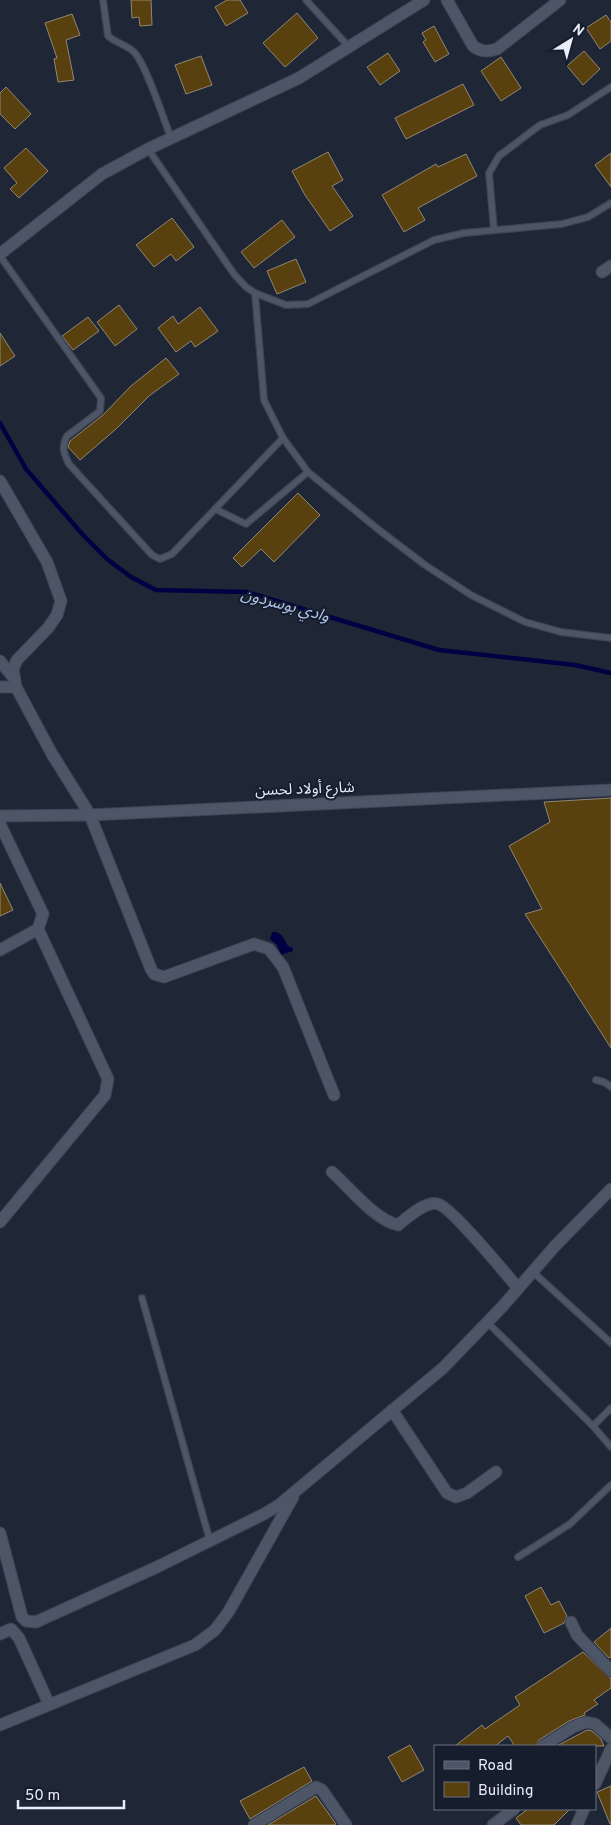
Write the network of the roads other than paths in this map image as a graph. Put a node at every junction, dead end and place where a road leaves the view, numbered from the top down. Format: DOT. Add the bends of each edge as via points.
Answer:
graph roads {
  1 [pos="103,0"];
  2 [pos="306,0"];
  3 [pos="424,0"];
  4 [pos="447,0"];
  5 [pos="560,0"];
  6 [pos="349,47"];
  7 [pos="611,87"];
  8 [pos="171,138"];
  9 [pos="148,149"];
  10 [pos="611,203"];
  11 [pos="494,230"];
  12 [pos="0,255"];
  13 [pos="255,293"];
  14 [pos="283,438"];
  15 [pos="308,472"];
  16 [pos="0,481"];
  17 [pos="215,509"];
  18 [pos="611,638"];
  19 [pos="0,661"];
  20 [pos="14,682"];
  21 [pos="0,687"];
  22 [pos="611,790"];
  23 [pos="0,816"];
  24 [pos="90,816"];
  25 [pos="0,824"];
  26 [pos="38,929"];
  27 [pos="0,950"];
  28 [pos="596,1080"];
  29 [pos="611,1088"];
  30 [pos="334,1096"];
  31 [pos="332,1172"];
  32 [pos="611,1189"];
  33 [pos="0,1222"];
  34 [pos="533,1272"];
  35 [pos="518,1288"];
  36 [pos="142,1298"];
  37 [pos="487,1322"];
  38 [pos="611,1343"];
  39 [pos="611,1408"];
  40 [pos="392,1410"];
  41 [pos="593,1426"];
  42 [pos="611,1447"];
  43 [pos="496,1472"];
  44 [pos="611,1485"];
  45 [pos="296,1491"];
  46 [pos="0,1533"];
  47 [pos="210,1542"];
  48 [pos="518,1556"];
  49 [pos="571,1622"];
  50 [pos="0,1634"];
  51 [pos="611,1672"];
  52 [pos="49,1704"];
  53 [pos="0,1725"];
  54 [pos="611,1738"];
  55 [pos="545,1745"];
  56 [pos="609,1752"];
  57 [pos="596,1760"];
  58 [pos="596,1782"];
  59 [pos="513,1810"];
  60 [pos="584,1810"];
  61 [pos="254,1825"];
  62 [pos="346,1825"];
  63 [pos="493,1825"];
  64 [pos="578,1825"];
  1 -- 8 [label="lane" via="108,36 134,53 142,65"];
  2 -- 6 [label="lane"];
  3 -- 6 [label="street"];
  4 -- 5 [label="street" via="473,46 479,51 489,52"];
  6 -- 8 [label="street" via="299,78"];
  7 -- 11 [label="lane" via="568,114 540,125 499,156 490,173"];
  8 -- 9 [label="street"];
  9 -- 12 [label="street" via="102,174"];
  9 -- 13 [label="lane" via="234,274"];
  10 -- 11 [label="lane" via="579,221"];
  11 -- 13 [label="lane" via="434,240 308,304 286,304"];
  12 -- 17 [label="lane" via="101,398 100,411 67,436 64,442 63,451 69,464 152,555 160,559 172,554"];
  13 -- 14 [label="lane" via="264,400"];
  14 -- 15 [label="lane"];
  14 -- 17 [label="lane"];
  15 -- 17 [label="lane" via="246,524"];
  15 -- 18 [label="lane" via="394,542 471,594 524,622 561,632"];
  16 -- 20 [label="street" via="47,562 61,601 58,615 17,660"];
  19 -- 20 [label="street"];
  20 -- 21 [label="street"];
  20 -- 24 [label="street"];
  22 -- 24 [label="street, شارع أولاد لحسن"];
  23 -- 24 [label="street, شارع أولاد لحسن"];
  24 -- 30 [label="street" via="154,974 171,976 254,944 268,949 283,967"];
  25 -- 26 [label="street" via="43,914"];
  26 -- 27 [label="street"];
  26 -- 33 [label="street" via="108,1079 105,1094"];
  28 -- 29 [label="lane"];
  31 -- 35 [label="street" via="390,1223 398,1225 422,1208 439,1204 452,1214"];
  32 -- 34 [label="street"];
  34 -- 35 [label="street"];
  34 -- 38 [label="lane"];
  35 -- 37 [label="street"];
  36 -- 47 [label="lane"];
  37 -- 40 [label="street" via="443,1368"];
  37 -- 41 [label="lane"];
  39 -- 41 [label="lane"];
  40 -- 43 [label="street" via="447,1493 456,1497 467,1493"];
  40 -- 45 [label="street"];
  41 -- 42 [label="lane"];
  44 -- 48 [label="lane" via="570,1524"];
  45 -- 47 [label="street" via="264,1514"];
  45 -- 52 [label="street" via="229,1611 215,1630 196,1645"];
  46 -- 47 [label="street" via="19,1609 22,1617 32,1623"];
  49 -- 51 [label="street" via="577,1635"];
  50 -- 52 [label="street" via="11,1629 19,1638"];
  52 -- 53 [label="street"];
  54 -- 55 [label="street" via="595,1724 586,1722"];
  56 -- 57 [label="street"];
  56 -- 58 [label="street"];
  59 -- 63 [label="street"];
  60 -- 64 [label="street"];
  61 -- 62 [label="street" via="316,1787 322,1790"];
}
